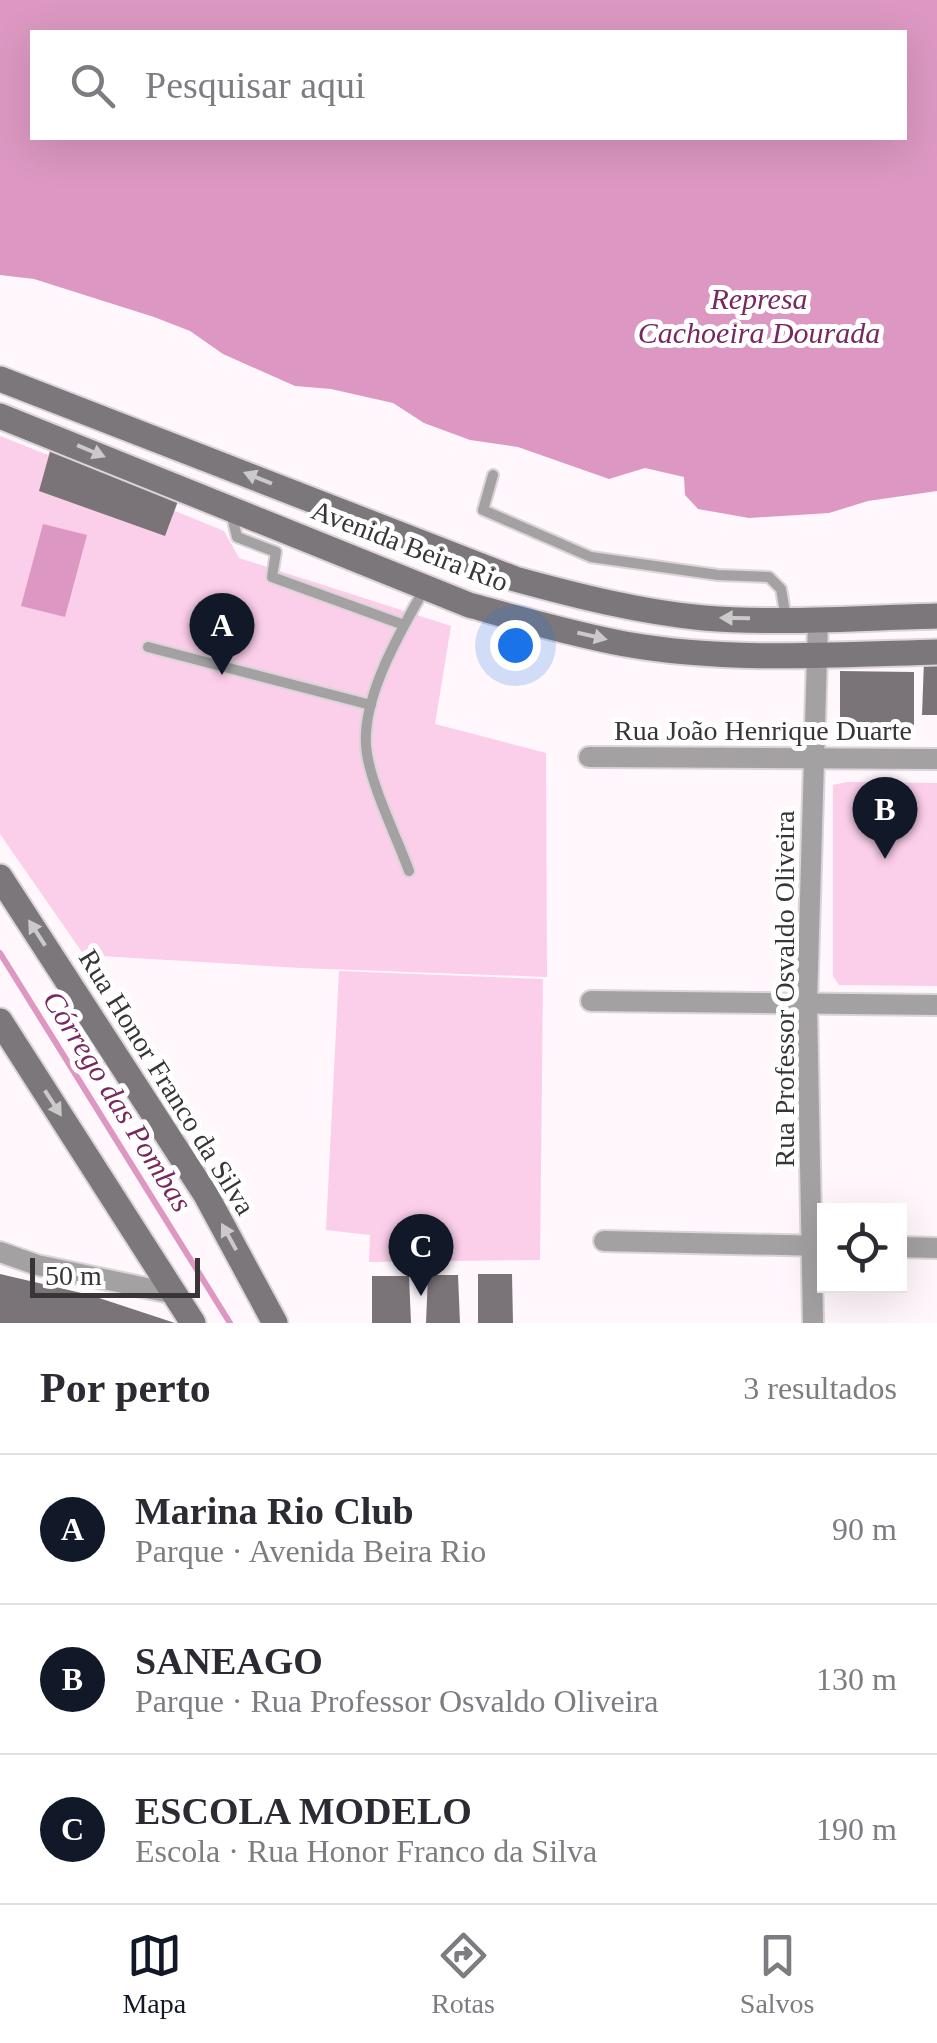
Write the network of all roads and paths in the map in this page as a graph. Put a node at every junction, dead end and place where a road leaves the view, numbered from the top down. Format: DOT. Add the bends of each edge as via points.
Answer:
graph roads {
  1 [pos="0,378"];
  2 [pos="0,416"];
  3 [pos="494,475"];
  4 [pos="229,508"];
  5 [pos="426,588"];
  6 [pos="937,616"];
  7 [pos="786,619"];
  8 [pos="818,620"];
  9 [pos="404,625"];
  10 [pos="148,647"];
  11 [pos="937,652"];
  12 [pos="818,656"];
  13 [pos="370,705"];
  14 [pos="590,757"];
  15 [pos="813,758"];
  16 [pos="937,759"];
  17 [pos="408,871"];
  18 [pos="0,877"];
  19 [pos="591,1001"];
  20 [pos="807,1004"];
  21 [pos="937,1005"];
  22 [pos="1,1027"];
  23 [pos="817,1206"];
  24 [pos="604,1241"];
  25 [pos="817,1246"];
  26 [pos="907,1247"];
  27 [pos="937,1248"];
  28 [pos="0,1252"];
  29 [pos="817,1272"];
  30 [pos="175,1294"];
  31 [pos="193,1323"];
  32 [pos="275,1323"];
  33 [pos="813,1323"];
  7 -- 1 [label="main road, Avenida Beira Rio, one-way" via="657,612 515,579"];
  2 -- 4 [label="main road, Avenida Beira Rio, one-way"];
  3 -- 7 [label="lane" via="484,510 501,520 591,558 769,577 780,589"];
  4 -- 5 [label="main road, Avenida Beira Rio"];
  4 -- 9 [label="lane" via="237,536 276,552 272,577"];
  5 -- 9 [label="lane"];
  5 -- 12 [label="main road, Avenida Beira Rio, one-way" via="625,644"];
  6 -- 8 [label="main road, Avenida Beira Rio"];
  7 -- 8 [label="main road, Avenida Beira Rio"];
  8 -- 12 [label="street, Rua Professor Osvaldo Oliveira"];
  9 -- 13 [label="lane"];
  10 -- 13 [label="lane"];
  11 -- 12 [label="main road, Avenida Beira Rio"];
  12 -- 15 [label="street, Rua Professor Osvaldo Oliveira"];
  13 -- 17 [label="lane" via="367,756"];
  14 -- 15 [label="street, Rua João Henrique Duarte"];
  15 -- 16 [label="street, Rua João Henrique Duarte"];
  15 -- 20 [label="street, Rua Professor Osvaldo Oliveira"];
  32 -- 18 [label="main road, Rua Honor Franco da Silva, one-way" via="206,1195"];
  19 -- 20 [label="street"];
  20 -- 21 [label="street"];
  20 -- 23 [label="street, Rua Professor Osvaldo Oliveira"];
  22 -- 30 [label="main road, one-way"];
  24 -- 25 [label="street"];
  26 -- 27 [label="street"];
  28 -- 30 [label="street"];
  29 -- 33 [label="street, Rua Professor Osvaldo Oliveira"];
  30 -- 31 [label="main road"];
}
